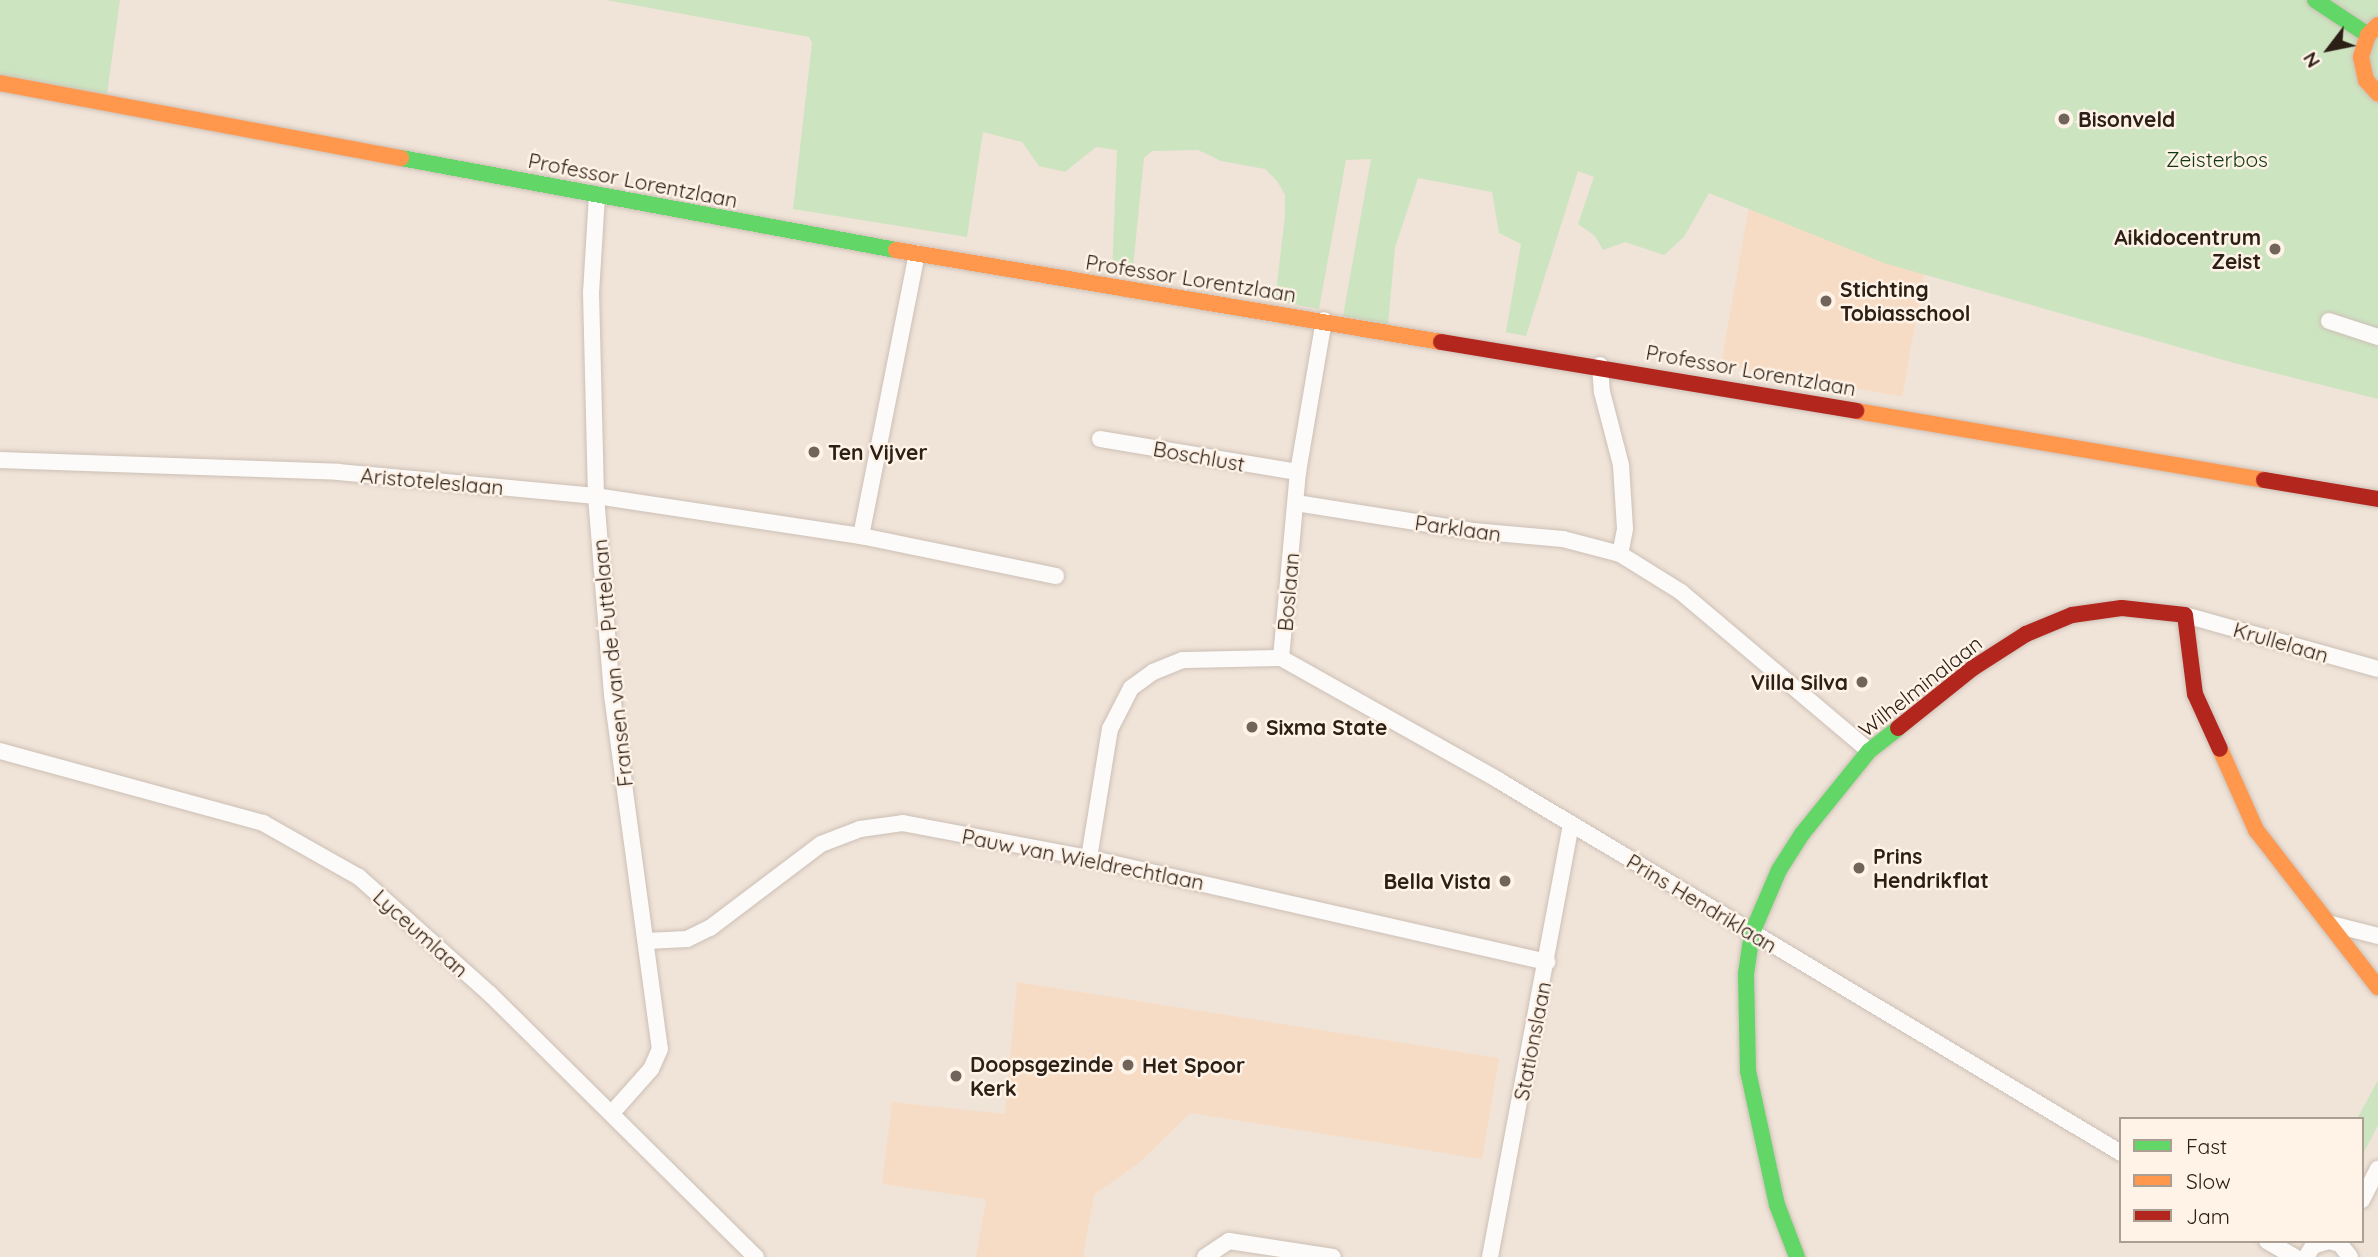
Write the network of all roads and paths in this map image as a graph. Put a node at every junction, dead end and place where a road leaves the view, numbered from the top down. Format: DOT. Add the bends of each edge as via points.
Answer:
graph roads {
  1 [pos="2315,0"];
  2 [pos="2373,30"];
  3 [pos="0,83"];
  4 [pos="2378,94"];
  5 [pos="597,195"];
  6 [pos="917,254"];
  7 [pos="1324,320"];
  8 [pos="2329,321"];
  9 [pos="2378,337"];
  10 [pos="1600,365"];
  11 [pos="1100,439"];
  12 [pos="0,460"];
  13 [pos="1298,472"];
  14 [pos="596,496"];
  15 [pos="2378,499"];
  16 [pos="1296,503"];
  17 [pos="861,536"];
  18 [pos="1620,555"];
  19 [pos="1056,576"];
  20 [pos="2185,615"];
  21 [pos="1281,658"];
  22 [pos="2378,669"];
  23 [pos="0,751"];
  24 [pos="1869,751"];
  25 [pos="1572,825"];
  26 [pos="1089,858"];
  27 [pos="2331,924"];
  28 [pos="1752,933"];
  29 [pos="2378,936"];
  30 [pos="646,941"];
  31 [pos="1547,961"];
  32 [pos="2378,987"];
  33 [pos="612,1113"];
  34 [pos="2119,1152"];
  35 [pos="2378,1169"];
  36 [pos="2364,1196"];
  37 [pos="2270,1243"];
  38 [pos="2323,1243"];
  39 [pos="2332,1243"];
  40 [pos="756,1257"];
  41 [pos="1205,1257"];
  42 [pos="1333,1257"];
  43 [pos="1490,1257"];
  44 [pos="1797,1257"];
  45 [pos="2295,1257"];
  46 [pos="2305,1257"];
  47 [pos="2351,1257"];
  1 -- 2 [label="street"];
  2 -- 4 [label="street" via="2362,69"];
  3 -- 5 [label="street, Professor Lorentzlaan"];
  5 -- 6 [label="street, Professor Lorentzlaan"];
  5 -- 14 [label="street, Fransen van de Puttelaan" via="591,292"];
  6 -- 7 [label="street, Professor Lorentzlaan"];
  6 -- 17 [label="street"];
  7 -- 10 [label="street, Professor Lorentzlaan"];
  7 -- 13 [label="street, Boslaan"];
  8 -- 9 [label="street"];
  10 -- 15 [label="street, Professor Lorentzlaan"];
  10 -- 18 [label="street" via="1602,392 1621,465 1625,529"];
  11 -- 13 [label="street, Boschlust"];
  12 -- 14 [label="street, Aristoteleslaan" via="338,472"];
  13 -- 16 [label="street, Boslaan"];
  14 -- 17 [label="street, Aristoteleslaan"];
  14 -- 30 [label="street, Fransen van de Puttelaan" via="612,695"];
  16 -- 18 [label="street, Parklaan" via="1474,531 1563,539"];
  16 -- 21 [label="street, Boslaan"];
  17 -- 19 [label="street, Aristoteleslaan"];
  18 -- 24 [label="street, Parklaan" via="1681,593"];
  20 -- 22 [label="street, Krullelaan"];
  20 -- 24 [label="street, Wilhelminalaan" via="2122,608 2073,615 2026,634 1973,668"];
  20 -- 27 [label="street" via="2195,694 2224,764 2256,830 2297,888"];
  21 -- 25 [label="street, Prins Hendriklaan"];
  21 -- 26 [label="street, Boslaan" via="1182,660 1131,688 1110,729"];
  23 -- 33 [label="street, Lyceumlaan" via="263,823 359,877 490,994"];
  24 -- 28 [label="street, Wilhelminalaan" via="1796,843"];
  25 -- 28 [label="street, Prins Hendriklaan"];
  25 -- 31 [label="street, Stationslaan"];
  26 -- 30 [label="street, Pauw van Wieldrechtlaan" via="904,823 860,829 810,851 710,928 687,939"];
  26 -- 31 [label="street, Pauw van Wieldrechtlaan"];
  27 -- 29 [label="street"];
  27 -- 32 [label="street"];
  28 -- 34 [label="street, Prins Hendriklaan"];
  28 -- 44 [label="street, Wilhelminalaan" via="1746,974 1748,1070 1777,1205"];
  30 -- 33 [label="street, Fransen van de Puttelaan" via="660,1049 651,1069"];
  31 -- 43 [label="street, Stationslaan"];
  33 -- 40 [label="street, Lyceumlaan"];
  35 -- 36 [label="street"];
  37 -- 45 [label="street"];
  38 -- 46 [label="street"];
  39 -- 47 [label="street" via="2340,1244"];
  41 -- 42 [label="street" via="1229,1241"];
}
